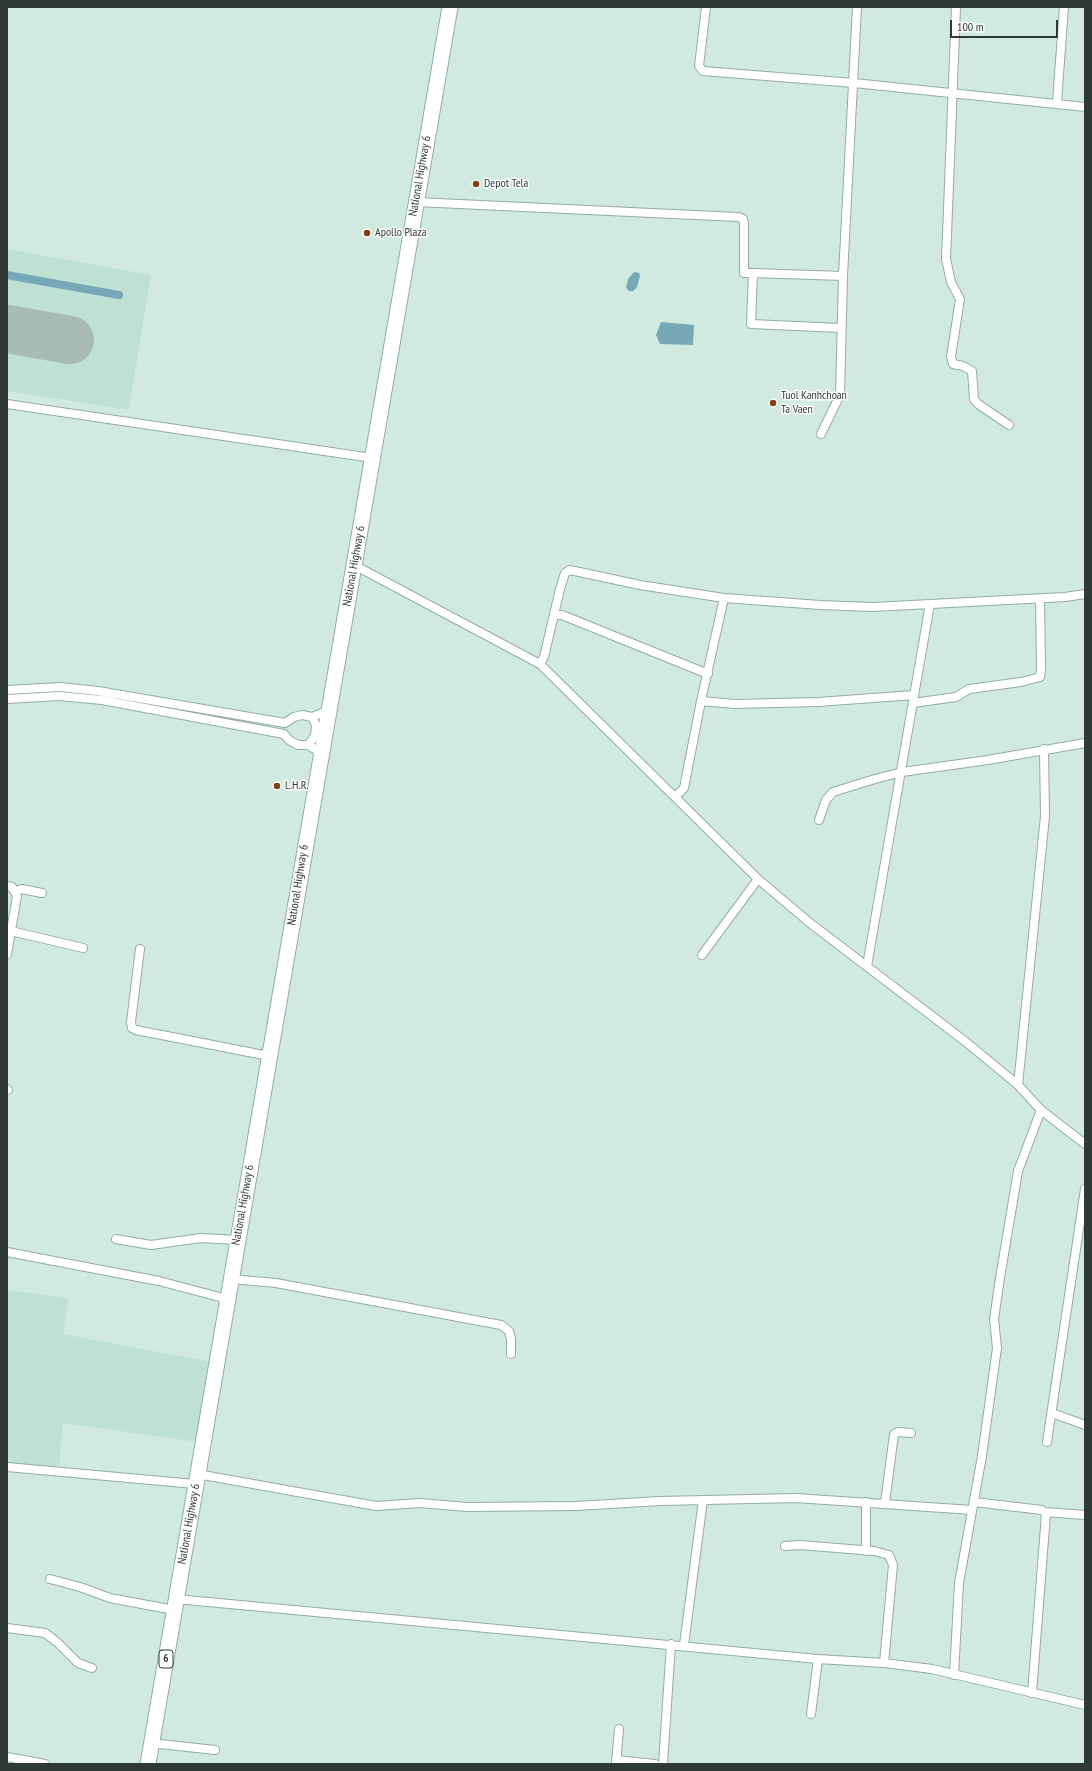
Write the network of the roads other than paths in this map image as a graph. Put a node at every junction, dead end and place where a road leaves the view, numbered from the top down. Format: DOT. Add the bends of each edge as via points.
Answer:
graph roads {
  1 [pos="450,7"];
  2 [pos="706,7"];
  3 [pos="857,7"];
  4 [pos="956,7"];
  5 [pos="1064,7"];
  6 [pos="854,83"];
  7 [pos="953,94"];
  8 [pos="1057,102"];
  9 [pos="1085,106"];
  10 [pos="416,202"];
  11 [pos="753,273"];
  12 [pos="843,276"];
  13 [pos="841,328"];
  14 [pos="7,404"];
  15 [pos="1009,425"];
  16 [pos="822,434"];
  17 [pos="372,458"];
  18 [pos="354,564"];
  19 [pos="1085,594"];
  20 [pos="724,598"];
  21 [pos="1040,599"];
  22 [pos="930,604"];
  23 [pos="554,615"];
  24 [pos="540,664"];
  25 [pos="708,674"];
  26 [pos="60,687"];
  27 [pos="7,690"];
  28 [pos="59,696"];
  29 [pos="913,699"];
  30 [pos="7,700"];
  31 [pos="701,701"];
  32 [pos="328,711"];
  33 [pos="312,716"];
  34 [pos="1085,743"];
  35 [pos="314,749"];
  36 [pos="1044,749"];
  37 [pos="902,772"];
  38 [pos="675,797"];
  39 [pos="819,820"];
  40 [pos="758,879"];
  41 [pos="7,886"];
  42 [pos="16,891"];
  43 [pos="42,893"];
  44 [pos="11,932"];
  45 [pos="84,948"];
  46 [pos="140,949"];
  47 [pos="7,954"];
  48 [pos="702,955"];
  49 [pos="868,966"];
  50 [pos="269,1056"];
  51 [pos="1018,1085"];
  52 [pos="1041,1110"];
  53 [pos="1085,1144"];
  54 [pos="1085,1189"];
  55 [pos="116,1238"];
  56 [pos="238,1240"];
  57 [pos="7,1252"];
  58 [pos="231,1279"];
  59 [pos="227,1300"];
  60 [pos="510,1354"];
  61 [pos="1052,1413"];
  62 [pos="1085,1425"];
  63 [pos="911,1433"];
  64 [pos="1047,1442"];
  65 [pos="7,1467"];
  66 [pos="196,1479"];
  67 [pos="703,1500"];
  68 [pos="866,1502"];
  69 [pos="885,1503"];
  70 [pos="973,1506"];
  71 [pos="1045,1512"];
  72 [pos="1085,1515"];
  73 [pos="785,1546"];
  74 [pos="866,1551"];
  75 [pos="50,1579"];
  76 [pos="175,1604"];
  77 [pos="7,1628"];
  78 [pos="671,1644"];
  79 [pos="684,1645"];
  80 [pos="818,1659"];
  81 [pos="884,1663"];
  82 [pos="92,1668"];
  83 [pos="954,1675"];
  84 [pos="1032,1693"];
  85 [pos="1085,1705"];
  86 [pos="811,1714"];
  87 [pos="619,1729"];
  88 [pos="152,1742"];
  89 [pos="215,1750"];
  90 [pos="7,1757"];
  91 [pos="616,1762"];
  92 [pos="46,1764"];
  93 [pos="148,1764"];
  94 [pos="655,1764"];
  95 [pos="663,1764"];
  1 -- 10 [label="highway, National Highway 6 / 6"];
  2 -- 6 [label="street" via="699,66 703,72"];
  3 -- 6 [label="street"];
  4 -- 7 [label="street"];
  5 -- 8 [label="street"];
  6 -- 7 [label="street"];
  6 -- 12 [label="street"];
  7 -- 8 [label="street"];
  7 -- 15 [label="street" via="946,259 951,282 960,299 951,357 953,364 972,371 974,399 978,404"];
  8 -- 9 [label="street"];
  10 -- 11 [label="street" via="738,217 743,219 744,224 744,273"];
  10 -- 17 [label="highway, National Highway 6 / 6"];
  11 -- 12 [label="street"];
  11 -- 13 [label="street" via="751,324"];
  12 -- 13 [label="street"];
  13 -- 16 [label="street" via="840,395"];
  14 -- 17 [label="street"];
  17 -- 18 [label="highway, National Highway 6 / 6"];
  18 -- 24 [label="street"];
  18 -- 32 [label="highway, National Highway 6 / 6"];
  19 -- 21 [label="street"];
  20 -- 22 [label="street" via="873,607"];
  20 -- 23 [label="street" via="640,585 570,570 565,573"];
  20 -- 25 [label="street"];
  21 -- 22 [label="street"];
  21 -- 29 [label="street" via="1040,677 969,689 956,697"];
  22 -- 29 [label="street"];
  23 -- 24 [label="street"];
  23 -- 25 [label="street" via="562,615"];
  24 -- 38 [label="street"];
  25 -- 31 [label="street"];
  26 -- 27 [label="street"];
  26 -- 28 [label="street"];
  26 -- 33 [label="street" via="98,691 285,723 294,717"];
  28 -- 30 [label="street"];
  28 -- 35 [label="street" via="102,700 267,730 284,734 298,745"];
  29 -- 31 [label="street" via="735,704"];
  29 -- 37 [label="street"];
  31 -- 38 [label="street" via="684,788"];
  32 -- 33 [label="street"];
  32 -- 35 [label="highway, National Highway 6 / 6"];
  33 -- 35 [label="street" via="316,725"];
  34 -- 36 [label="street"];
  35 -- 50 [label="highway, National Highway 6 / 6"];
  36 -- 37 [label="street"];
  36 -- 51 [label="street" via="1045,816"];
  37 -- 39 [label="street" via="833,792 826,800"];
  37 -- 49 [label="street"];
  38 -- 40 [label="street"];
  40 -- 48 [label="street"];
  40 -- 49 [label="street" via="810,923"];
  41 -- 42 [label="street"];
  42 -- 43 [label="street" via="22,889"];
  42 -- 44 [label="street"];
  44 -- 45 [label="street"];
  44 -- 47 [label="street"];
  46 -- 50 [label="street" via="132,1028"];
  49 -- 51 [label="street"];
  50 -- 56 [label="highway, National Highway 6 / 6"];
  51 -- 52 [label="street"];
  52 -- 53 [label="street"];
  52 -- 70 [label="street" via="1018,1171 994,1319 997,1348"];
  54 -- 61 [label="street"];
  55 -- 56 [label="street" via="151,1245 201,1238"];
  56 -- 58 [label="highway, National Highway 6 / 6"];
  57 -- 59 [label="street" via="159,1281"];
  58 -- 59 [label="highway, National Highway 6 / 6"];
  58 -- 60 [label="street" via="276,1283 501,1325 509,1331"];
  59 -- 66 [label="highway, National Highway 6 / 6"];
  61 -- 62 [label="street"];
  61 -- 64 [label="street"];
  63 -- 69 [label="street" via="894,1434"];
  65 -- 66 [label="street"];
  66 -- 67 [label="street" via="376,1506 420,1503 467,1507 576,1506"];
  66 -- 76 [label="highway, National Highway 6 / 6"];
  67 -- 68 [label="street" via="796,1498"];
  67 -- 79 [label="street"];
  68 -- 69 [label="street"];
  68 -- 74 [label="street"];
  69 -- 70 [label="street"];
  70 -- 71 [label="street"];
  70 -- 83 [label="street" via="959,1583"];
  71 -- 72 [label="street"];
  71 -- 84 [label="street"];
  73 -- 74 [label="street"];
  74 -- 81 [label="street" via="890,1555 893,1565"];
  75 -- 76 [label="street" via="110,1598"];
  76 -- 78 [label="street"];
  76 -- 88 [label="highway, National Highway 6 / 6"];
  77 -- 82 [label="street" via="45,1633 78,1663"];
  78 -- 79 [label="street"];
  78 -- 95 [label="street"];
  79 -- 80 [label="street"];
  80 -- 81 [label="street"];
  80 -- 86 [label="street"];
  81 -- 83 [label="street"];
  83 -- 84 [label="street"];
  84 -- 85 [label="street"];
  87 -- 91 [label="street"];
  88 -- 89 [label="street"];
  88 -- 93 [label="highway, National Highway 6 / 6"];
  90 -- 92 [label="street"];
  91 -- 94 [label="street"];
}
